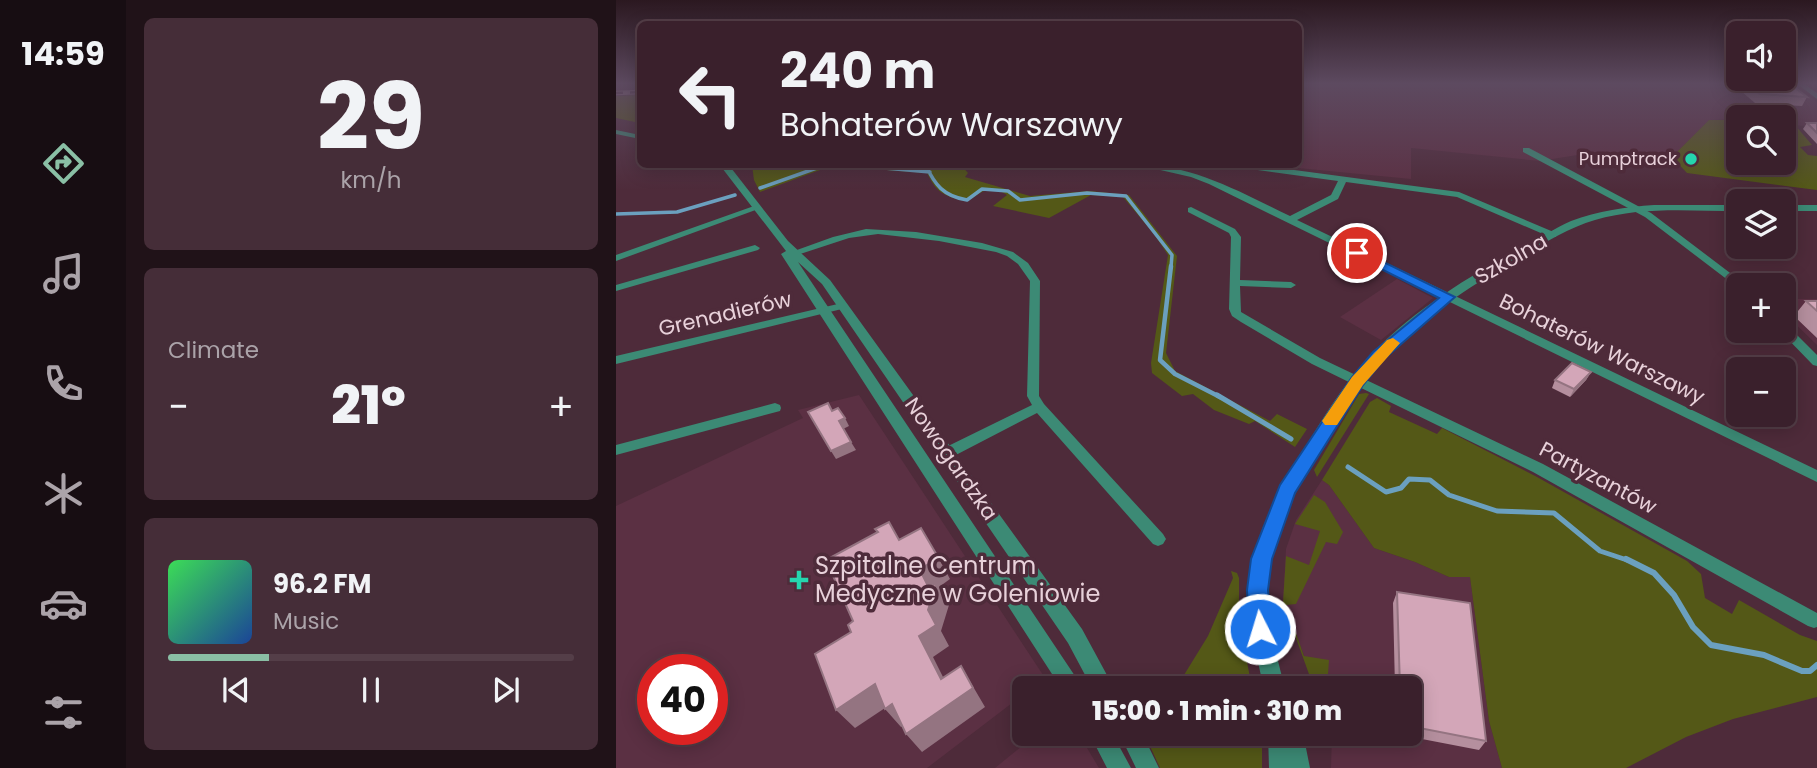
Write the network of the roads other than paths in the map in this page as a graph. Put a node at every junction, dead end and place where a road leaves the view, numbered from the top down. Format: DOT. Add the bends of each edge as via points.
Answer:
graph roads {
  1 [pos="616,132"];
  2 [pos="637,136"];
  3 [pos="1526,150"];
  4 [pos="725,168"];
  5 [pos="1157,168"];
  6 [pos="1196,168"];
  7 [pos="1259,168"];
  8 [pos="1193,175"];
  9 [pos="1343,179"];
  10 [pos="757,208"];
  11 [pos="1726,208"];
  12 [pos="1796,208"];
  13 [pos="1817,208"];
  14 [pos="1636,209"];
  15 [pos="1191,210"];
  16 [pos="1290,220"];
  17 [pos="1553,235"];
  18 [pos="755,248"];
  19 [pos="789,250"];
  20 [pos="616,258"];
  21 [pos="1726,274"];
  22 [pos="1234,283"];
  23 [pos="1291,285"];
  24 [pos="616,288"];
  25 [pos="1449,297"];
  26 [pos="833,308"];
  27 [pos="1796,340"];
  28 [pos="616,360"];
  29 [pos="1817,362"];
  30 [pos="1357,381"];
  31 [pos="1039,407"];
  32 [pos="775,408"];
  33 [pos="616,450"];
  34 [pos="947,453"];
  35 [pos="1817,476"];
  36 [pos="1158,539"];
  37 [pos="1814,620"];
  38 [pos="1065,676"];
  39 [pos="1097,676"];
  40 [pos="1272,676"];
  41 [pos="1107,746"];
  42 [pos="1137,746"];
  43 [pos="1279,746"];
  44 [pos="1294,746"];
  45 [pos="1119,768"];
  46 [pos="1148,768"];
  47 [pos="1280,768"];
  48 [pos="1298,768"];
  1 -- 2 [label="street"];
  3 -- 14 [label="street"];
  4 -- 10 [label="street, Nowogardzka"];
  5 -- 8 [label="street, Bohaterów Warszawy"];
  6 -- 8 [label="street"];
  7 -- 9 [label="street"];
  8 -- 16 [label="street, Bohaterów Warszawy"];
  9 -- 16 [label="street" via="1335,197"];
  9 -- 17 [label="street" via="1459,195"];
  10 -- 19 [label="street, Nowogardzka"];
  10 -- 20 [label="street"];
  11 -- 14 [label="street, Szkolna"];
  12 -- 13 [label="street"];
  14 -- 17 [label="street, Szkolna" via="1594,216"];
  14 -- 21 [label="street"];
  15 -- 22 [label="street" via="1235,234"];
  16 -- 25 [label="street, Bohaterów Warszawy"];
  17 -- 25 [label="street, Szkolna"];
  18 -- 24 [label="street"];
  19 -- 26 [label="street, Nowogardzka" via="826,282"];
  19 -- 31 [label="street" via="874,232 984,245 1010,254 1028,268 1035,281 1032,386"];
  22 -- 23 [label="street"];
  22 -- 30 [label="street, Partyzantów" via="1236,314"];
  25 -- 30 [label="street, Szkolna" via="1379,355"];
  25 -- 35 [label="street, Bohaterów Warszawy"];
  26 -- 28 [label="street, Grenadierów"];
  26 -- 34 [label="street, Nowogardzka"];
  26 -- 38 [label="street, Nowogardzka"];
  27 -- 29 [label="street"];
  30 -- 37 [label="street, Partyzantów" via="1538,468"];
  30 -- 40 [label="street, Szkolna" via="1287,491 1261,559 1258,615"];
  31 -- 34 [label="street"];
  31 -- 36 [label="street"];
  32 -- 33 [label="street"];
  34 -- 39 [label="street, Nowogardzka"];
  41 -- 45 [label="street"];
  42 -- 46 [label="street"];
  43 -- 47 [label="street"];
  44 -- 48 [label="street"];
}
